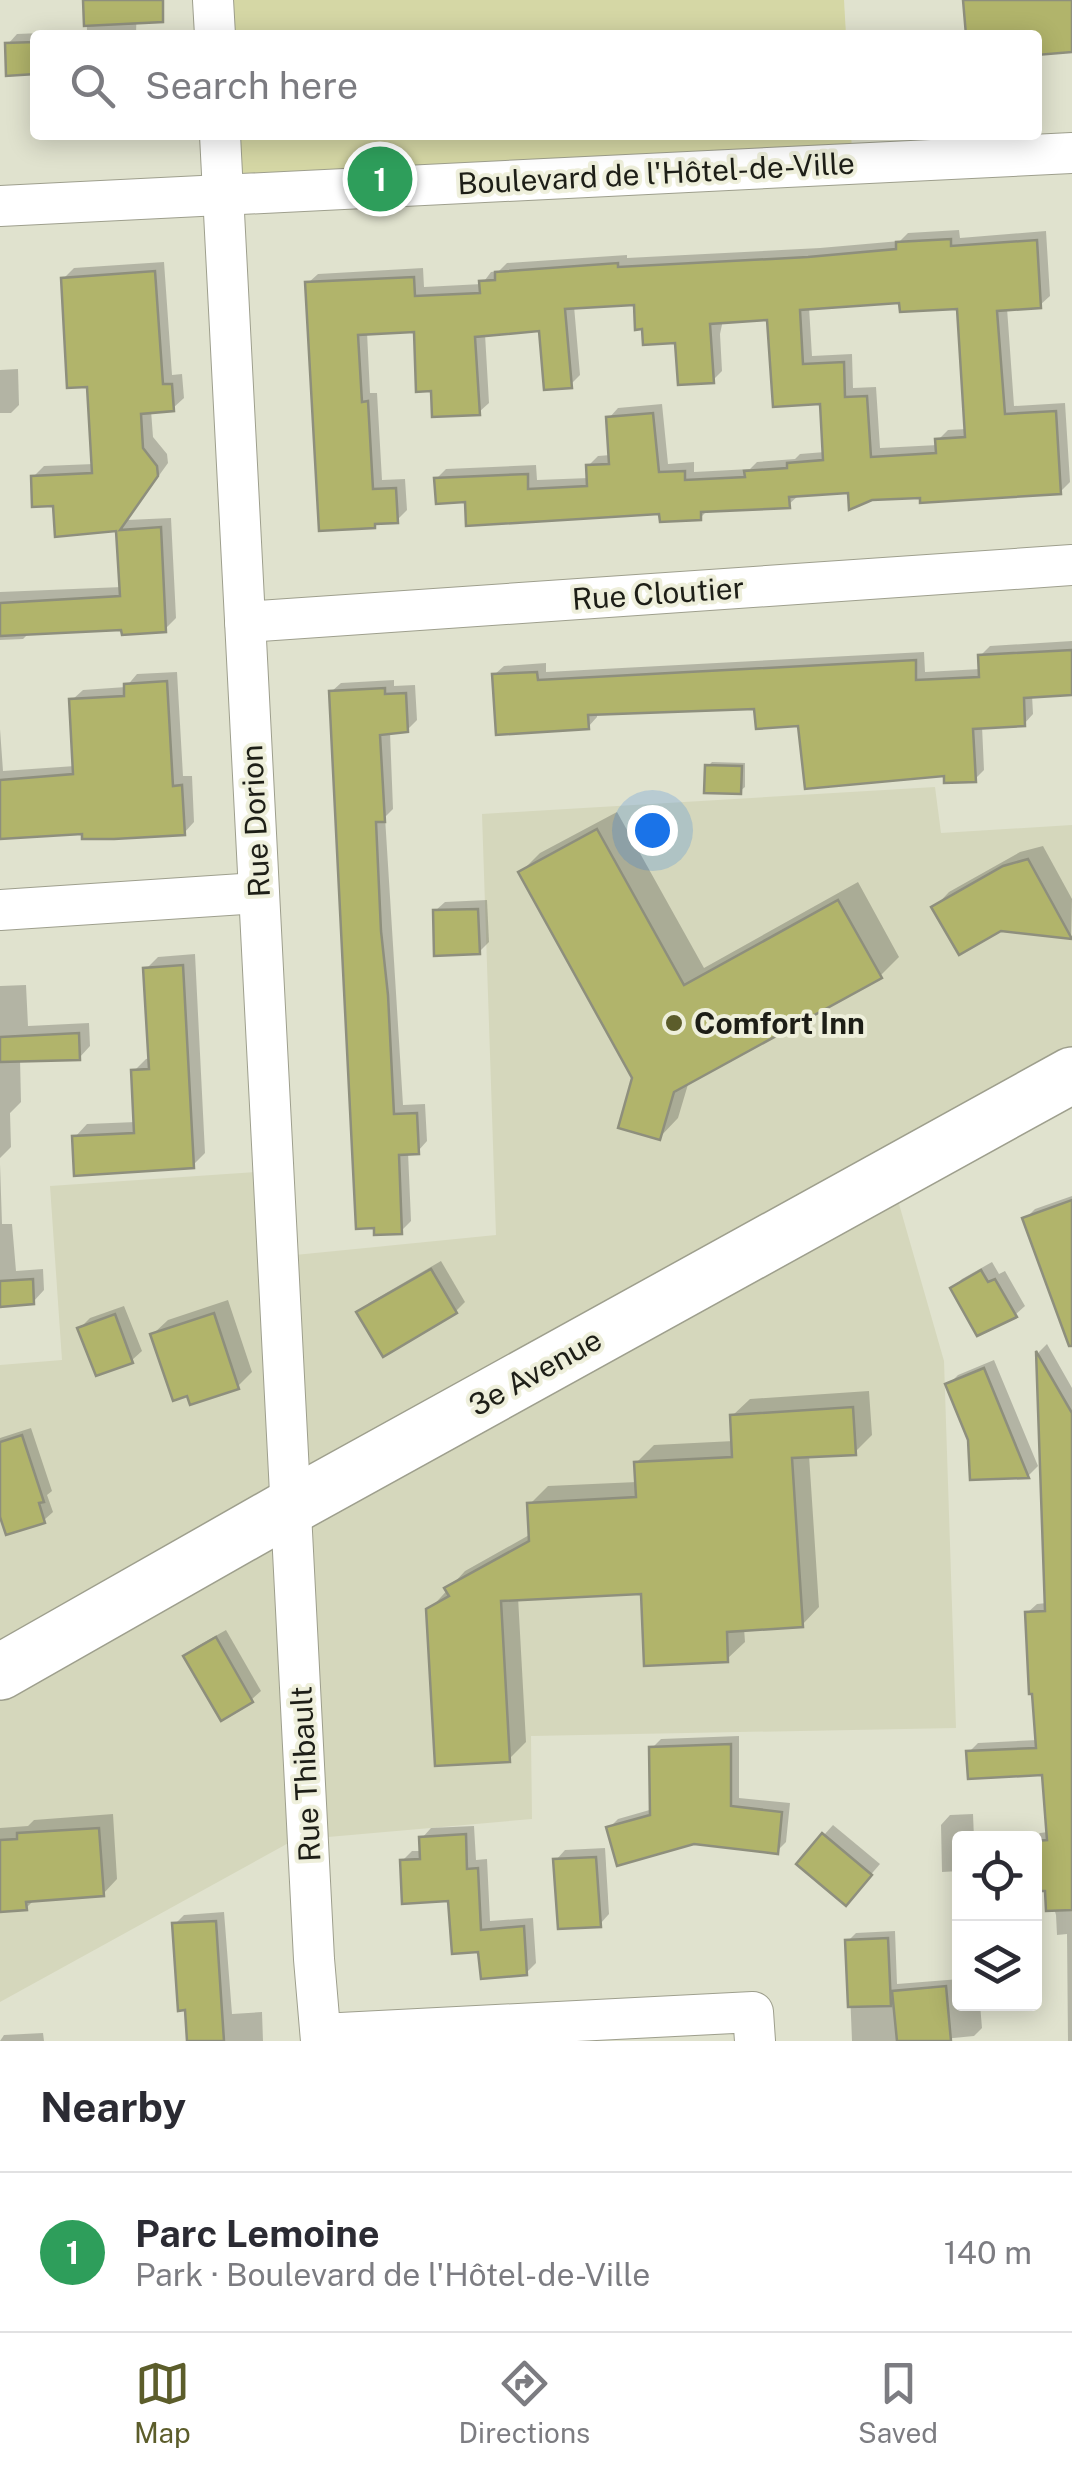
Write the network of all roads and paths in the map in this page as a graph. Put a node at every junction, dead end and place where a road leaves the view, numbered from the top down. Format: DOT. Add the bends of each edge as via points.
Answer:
graph roads {
  1 [pos="213,0"];
  2 [pos="215,30"];
  3 [pos="220,140"];
  4 [pos="1072,153"];
  5 [pos="223,194"];
  6 [pos="0,206"];
  7 [pos="1072,565"];
  8 [pos="245,622"];
  9 [pos="258,894"];
  10 [pos="0,910"];
  11 [pos="1072,1074"];
  12 [pos="292,1506"];
  13 [pos="0,1672"];
  14 [pos="321,2037"];
  15 [pos="755,2041"];
  1 -- 2 [label="street"];
  3 -- 5 [label="street, Rue Dorion"];
  4 -- 5 [label="street, Boulevard de l'Hôtel-de-Ville"];
  5 -- 6 [label="street, Boulevard de l'Hôtel-de-Ville"];
  5 -- 8 [label="street, Rue Dorion"];
  7 -- 8 [label="street, Rue Cloutier"];
  8 -- 9 [label="street, Rue Dorion"];
  9 -- 10 [label="street"];
  9 -- 12 [label="street, Rue Dorion"];
  11 -- 12 [label="main road, 3e Avenue"];
  12 -- 13 [label="main road, 3e Avenue"];
  12 -- 14 [label="street, Rue Thibault"];
  14 -- 15 [label="street" via="754,2012"];
}
